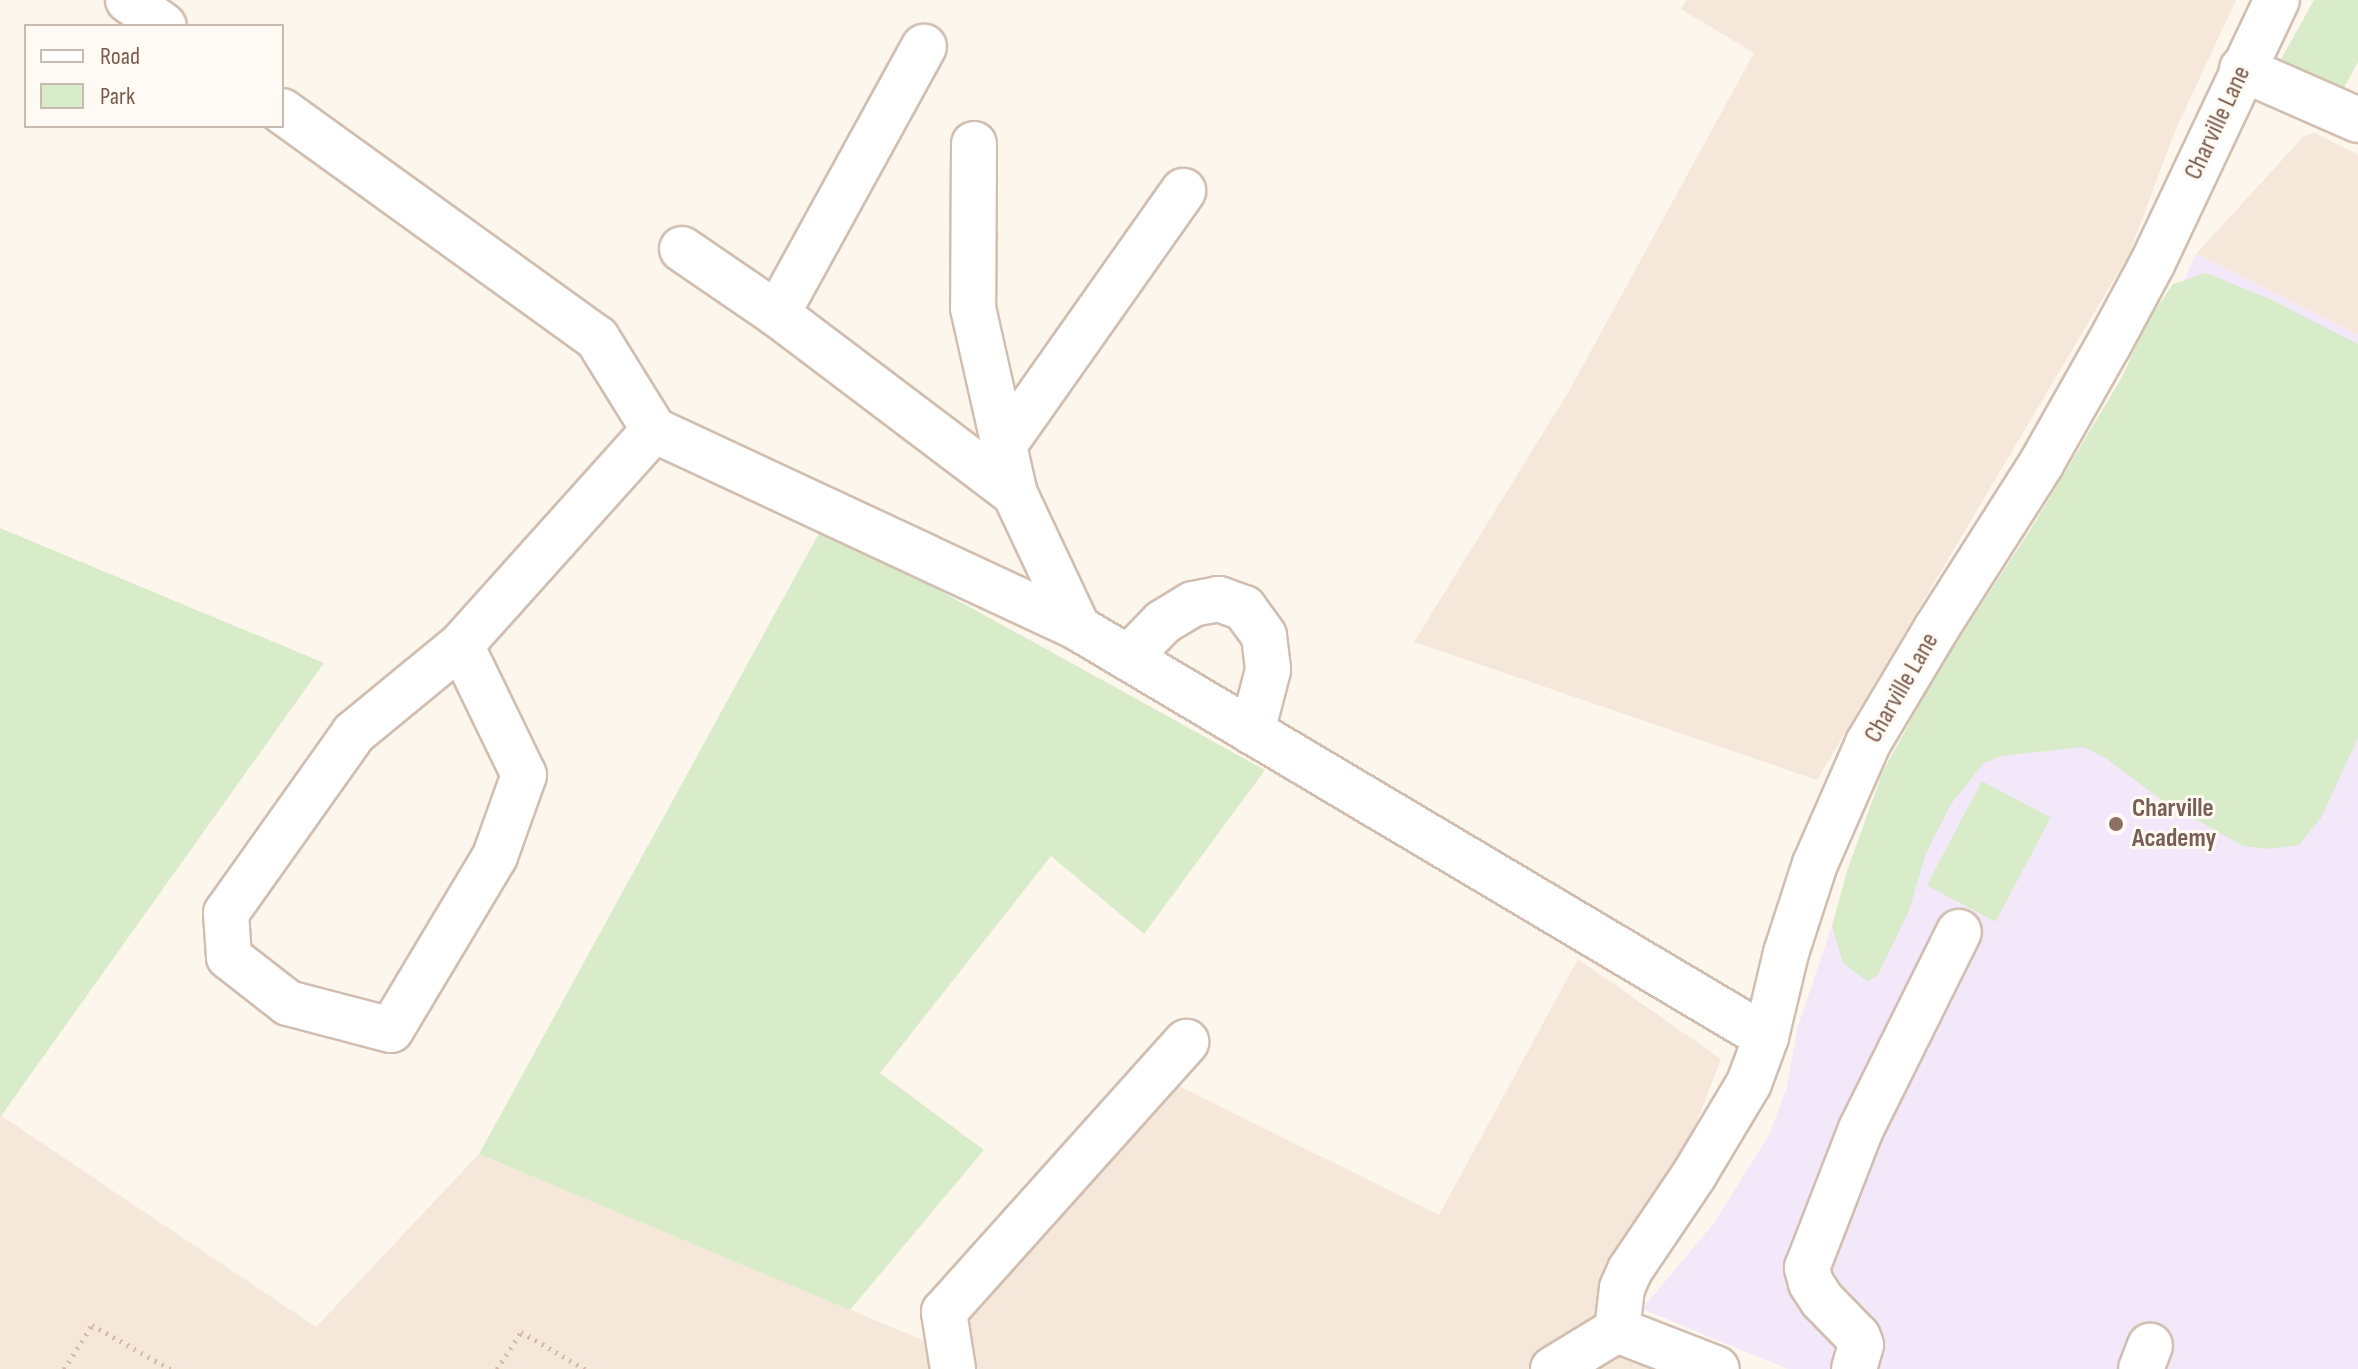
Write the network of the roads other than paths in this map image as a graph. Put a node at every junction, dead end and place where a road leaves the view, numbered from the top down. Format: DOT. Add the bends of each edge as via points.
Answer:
graph roads {
  1 [pos="128,0"];
  2 [pos="2277,0"];
  3 [pos="161,24"];
  4 [pos="924,47"];
  5 [pos="2242,69"];
  6 [pos="284,112"];
  7 [pos="2358,120"];
  8 [pos="974,144"];
  9 [pos="1183,191"];
  10 [pos="682,249"];
  11 [pos="777,314"];
  12 [pos="654,430"];
  13 [pos="1004,445"];
  14 [pos="1015,494"];
  15 [pos="1078,628"];
  16 [pos="461,645"];
  17 [pos="1128,658"];
  18 [pos="1252,732"];
  19 [pos="1959,932"];
  20 [pos="1766,1037"];
  21 [pos="1186,1042"];
  22 [pos="1617,1330"];
  23 [pos="953,1369"];
  24 [pos="1553,1369"];
  25 [pos="1717,1369"];
  26 [pos="1854,1369"];
  1 -- 3 [label="street"];
  2 -- 5 [label="street, Charville Lane"];
  4 -- 11 [label="street"];
  5 -- 7 [label="street"];
  5 -- 20 [label="street, Charville Lane" via="2109,344 1868,743 1815,864"];
  6 -- 12 [label="street" via="597,338"];
  8 -- 13 [label="street" via="973,308"];
  9 -- 13 [label="street"];
  10 -- 11 [label="street"];
  11 -- 14 [label="street"];
  12 -- 15 [label="street"];
  12 -- 16 [label="street"];
  13 -- 14 [label="street"];
  14 -- 15 [label="street"];
  15 -- 17 [label="street"];
  16 -- 16 [label="street" via="524,775 495,856 391,1030 288,1003 229,957 226,913 354,733"];
  17 -- 18 [label="street"];
  17 -- 18 [label="street" via="1163,622 1193,604 1219,599 1244,608 1264,636 1268,670"];
  18 -- 20 [label="street"];
  19 -- 26 [label="street" via="1861,1129 1807,1268 1822,1300 1858,1337"];
  20 -- 22 [label="street, Charville Lane" via="1730,1118 1630,1270 1622,1288"];
  21 -- 23 [label="street" via="944,1312"];
  22 -- 24 [label="street"];
  22 -- 25 [label="street"];
}
